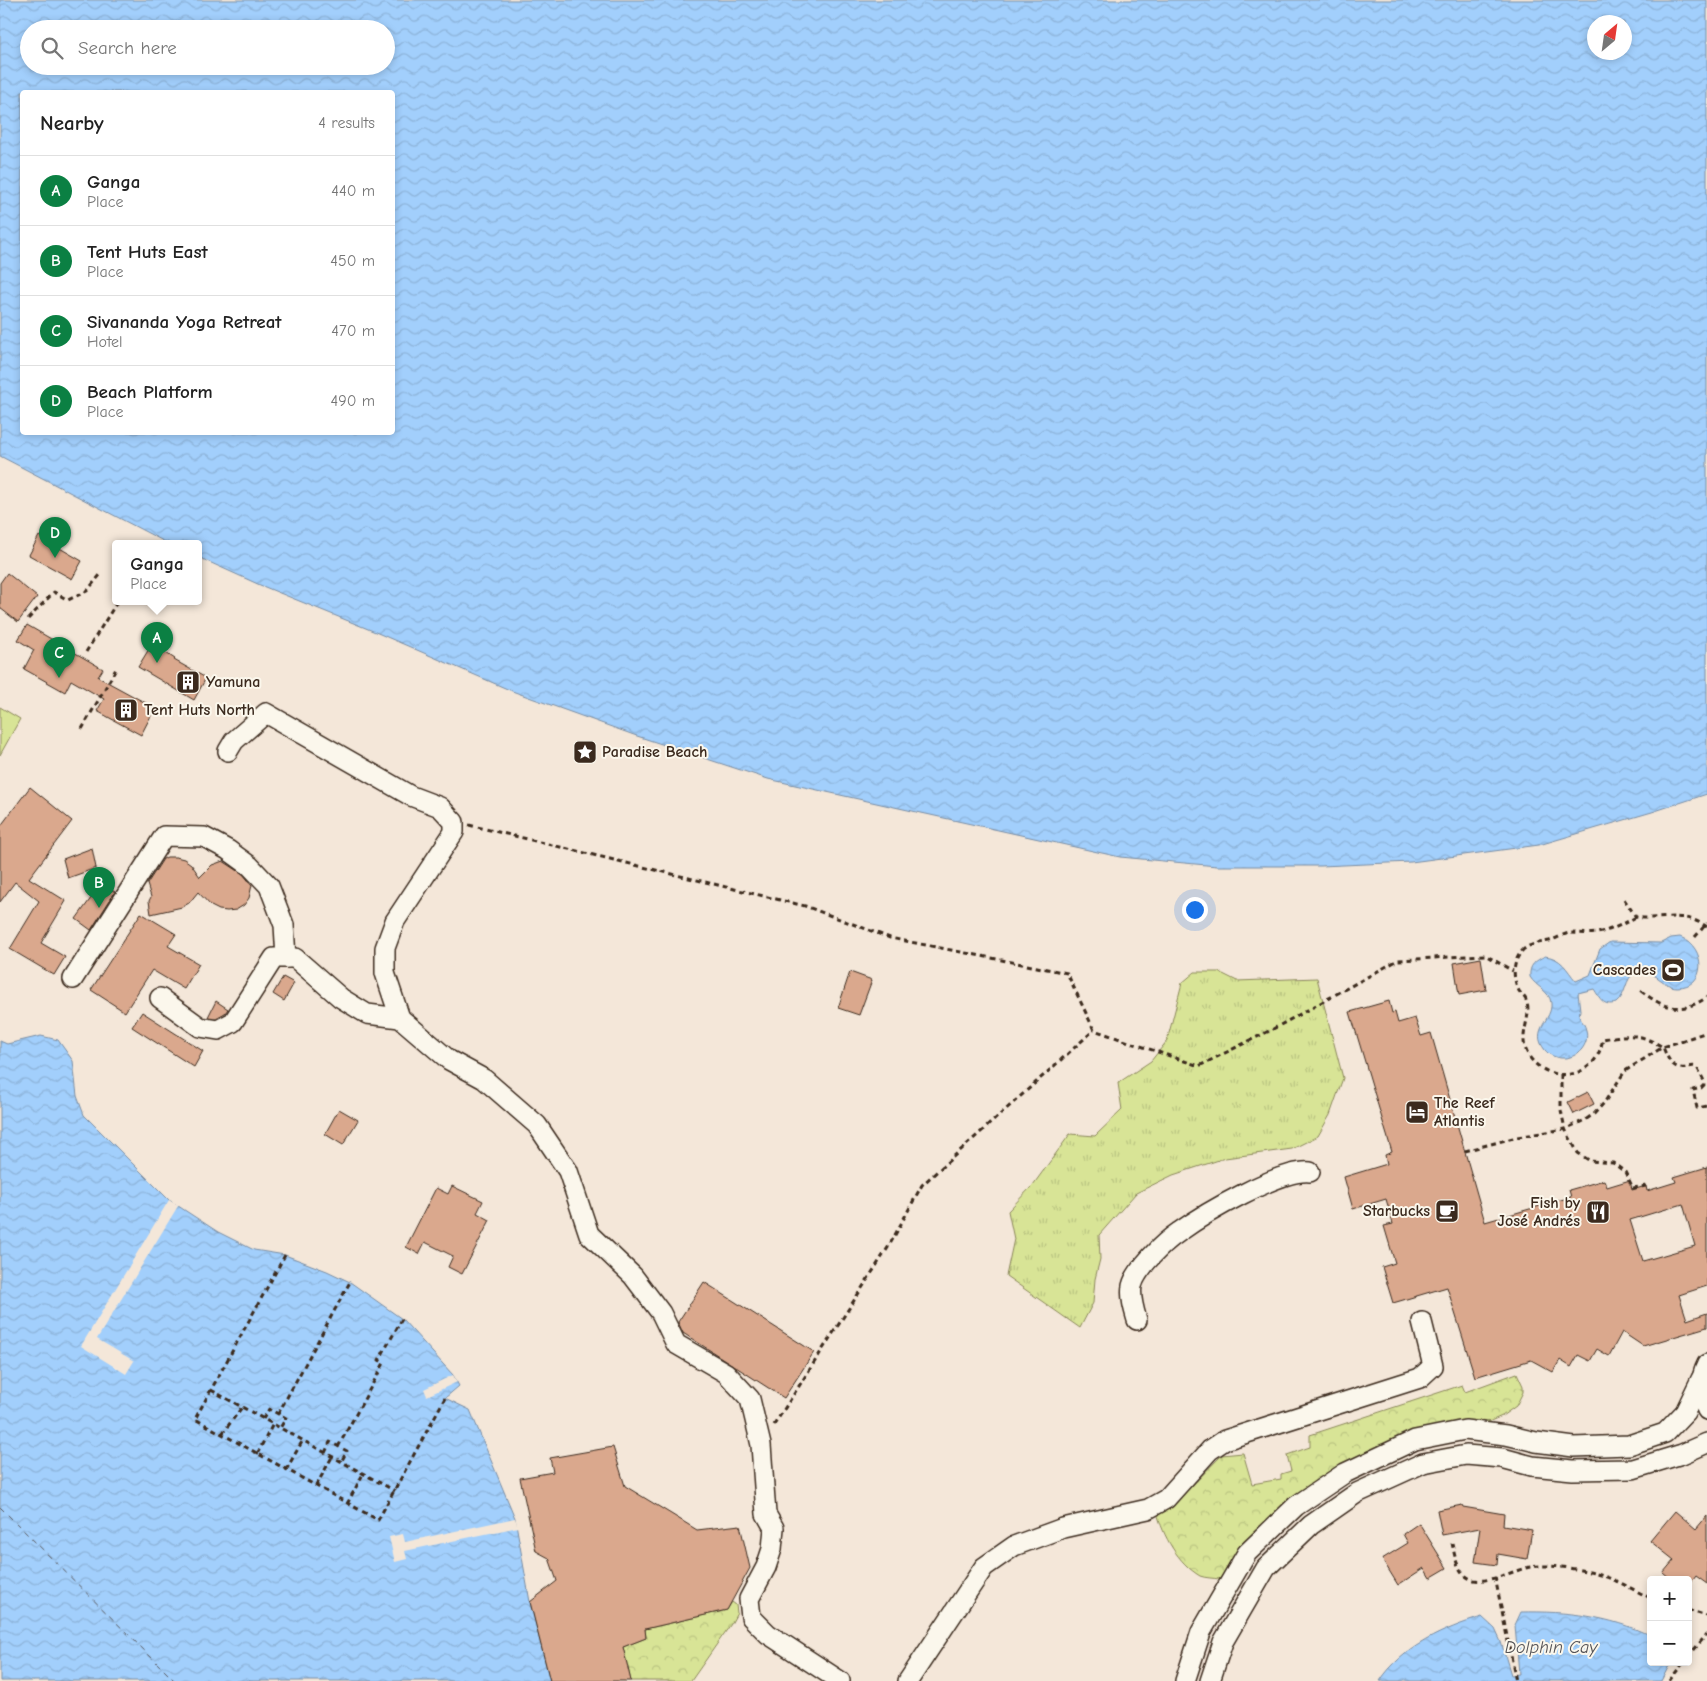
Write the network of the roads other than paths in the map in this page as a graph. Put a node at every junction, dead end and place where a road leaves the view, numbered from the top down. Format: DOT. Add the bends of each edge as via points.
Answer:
graph roads {
  1 [pos="228,751"];
  2 [pos="286,958"];
  3 [pos="72,979"];
  4 [pos="160,998"];
  5 [pos="400,1018"];
  6 [pos="1310,1172"];
  7 [pos="1137,1320"];
  8 [pos="1422,1322"];
  9 [pos="1704,1372"];
  10 [pos="1707,1410"];
  11 [pos="1707,1443"];
  12 [pos="840,1681"];
  13 [pos="908,1681"];
  14 [pos="1185,1681"];
  15 [pos="1210,1681"];
  1 -- 5 [label="lane" via="234,741 266,713 411,796 440,807 454,822 454,832 395,921 386,948 385,973"];
  2 -- 3 [label="lane" via="284,925 269,886 250,866 204,837 164,836"];
  2 -- 4 [label="lane" via="274,958 233,1022 218,1030 200,1027"];
  2 -- 5 [label="lane" via="295,958 341,998 367,1014"];
  5 -- 12 [label="lane" via="449,1060 484,1079 536,1125 568,1171 589,1234 634,1276 660,1313 676,1344 726,1373 750,1399 761,1445 766,1514 774,1528 766,1567 749,1599 751,1617 768,1634"];
  6 -- 7 [label="lane" via="1301,1171 1260,1186 1217,1208 1160,1247 1143,1266 1132,1286"];
  8 -- 13 [label="lane" via="1433,1366 1420,1378 1225,1440 1210,1450 1166,1499 1148,1509 1064,1528 1014,1546 984,1566"];
  9 -- 10 [label="lane" via="1700,1389"];
  9 -- 14 [label="lane" via="1685,1412 1665,1433 1629,1445 1574,1447 1465,1430 1415,1440 1345,1472 1296,1506 1248,1553 1201,1632"];
  11 -- 15 [label="lane" via="1633,1469 1573,1470 1466,1454 1423,1463 1357,1493 1311,1525 1266,1568 1223,1642"];
}
